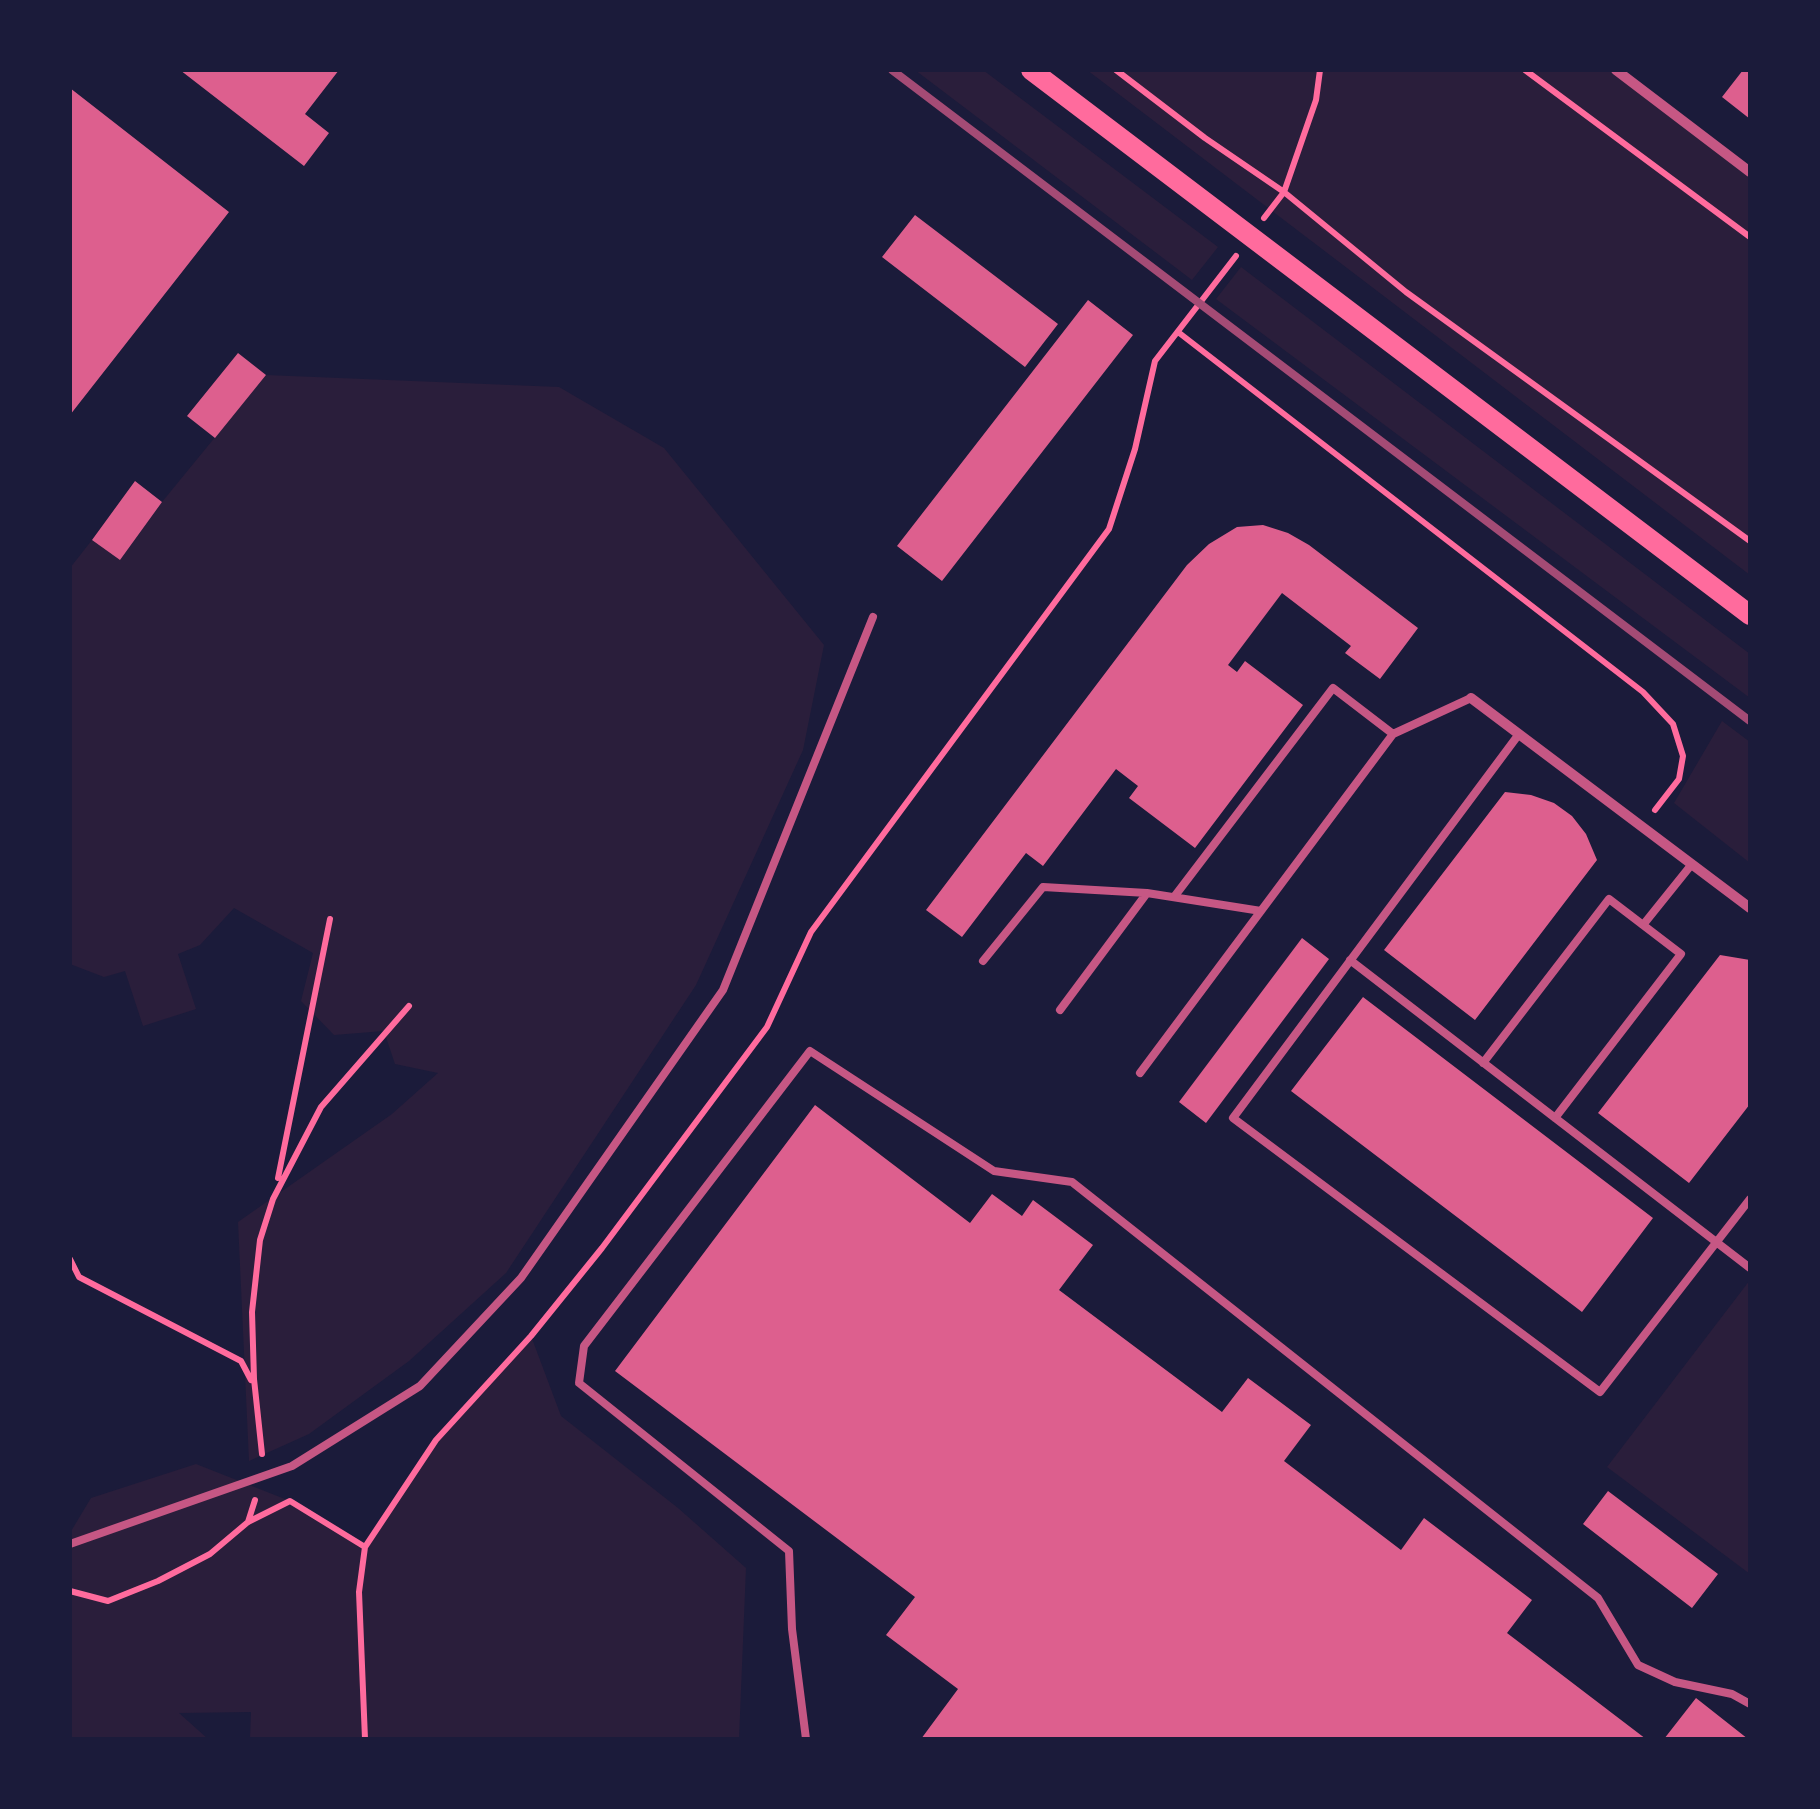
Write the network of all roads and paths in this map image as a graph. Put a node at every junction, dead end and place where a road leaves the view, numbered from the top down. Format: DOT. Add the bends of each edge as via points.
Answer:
graph roads {
  1 [pos="1031,70"];
  2 [pos="1116,70"];
  3 [pos="1320,70"];
  4 [pos="1525,70"];
  5 [pos="1616,70"];
  6 [pos="1750,172"];
  7 [pos="1284,192"];
  8 [pos="1252,234"];
  9 [pos="1750,237"];
  10 [pos="1178,332"];
  11 [pos="1750,540"];
  12 [pos="1750,615"];
  13 [pos="872,617"];
  14 [pos="1471,698"];
  15 [pos="1393,734"];
  16 [pos="1519,734"];
  17 [pos="1642,827"];
  18 [pos="1692,864"];
  19 [pos="1147,893"];
  20 [pos="1174,897"];
  21 [pos="1750,908"];
  22 [pos="1261,911"];
  23 [pos="330,920"];
  24 [pos="1644,925"];
  25 [pos="1350,960"];
  26 [pos="984,961"];
  27 [pos="409,1006"];
  28 [pos="1060,1010"];
  29 [pos="1483,1063"];
  30 [pos="1140,1073"];
  31 [pos="1555,1118"];
  32 [pos="273,1199"];
  33 [pos="1750,1199"];
  34 [pos="1716,1242"];
  35 [pos="70,1260"];
  36 [pos="1750,1268"];
  37 [pos="254,1385"];
  38 [pos="264,1476"];
  39 [pos="248,1522"];
  40 [pos="70,1544"];
  41 [pos="365,1547"];
  42 [pos="70,1591"];
  43 [pos="1750,1704"];
  44 [pos="365,1739"];
  45 [pos="806,1739"];
  1 -- 8 [label="main road"];
  2 -- 7 [label="path"];
  3 -- 7 [label="path"];
  4 -- 9 [label="path"];
  5 -- 6 [label="street"];
  7 -- 8 [label="path"];
  7 -- 11 [label="path" via="1406,292"];
  8 -- 10 [label="path"];
  8 -- 12 [label="main road"];
  10 -- 17 [label="path" via="1643,692 1673,724 1682,756 1679,780"];
  10 -- 41 [label="path" via="1155,361 1109,529 811,932 767,1027 602,1248 436,1440"];
  13 -- 38 [label="lane" via="723,990 521,1278 420,1386 292,1466"];
  14 -- 15 [label="lane"];
  14 -- 16 [label="street"];
  15 -- 20 [label="lane" via="1333,688"];
  15 -- 22 [label="lane"];
  16 -- 17 [label="street"];
  16 -- 25 [label="lane"];
  17 -- 18 [label="street"];
  18 -- 21 [label="street"];
  18 -- 24 [label="lane"];
  19 -- 20 [label="lane"];
  19 -- 26 [label="lane" via="1042,887"];
  19 -- 28 [label="lane"];
  20 -- 22 [label="lane"];
  22 -- 30 [label="lane"];
  23 -- 32 [label="path"];
  24 -- 29 [label="lane" via="1609,899"];
  24 -- 31 [label="lane" via="1681,954"];
  25 -- 29 [label="lane"];
  25 -- 34 [label="lane" via="1233,1118 1600,1392"];
  27 -- 32 [label="path" via="322,1107"];
  29 -- 31 [label="lane"];
  31 -- 34 [label="lane"];
  32 -- 37 [label="path" via="260,1240 252,1312"];
  33 -- 34 [label="lane"];
  34 -- 36 [label="lane"];
  35 -- 37 [label="path" via="79,1277 241,1362"];
  37 -- 38 [label="path"];
  38 -- 39 [label="path"];
  38 -- 40 [label="lane"];
  39 -- 41 [label="path" via="290,1500"];
  39 -- 42 [label="path" via="210,1554 108,1601"];
  41 -- 44 [label="path" via="358,1592"];
  43 -- 45 [label="lane" via="1638,1666 1598,1598 1072,1182 994,1171 810,1051 584,1346 579,1383 789,1551"];
}
